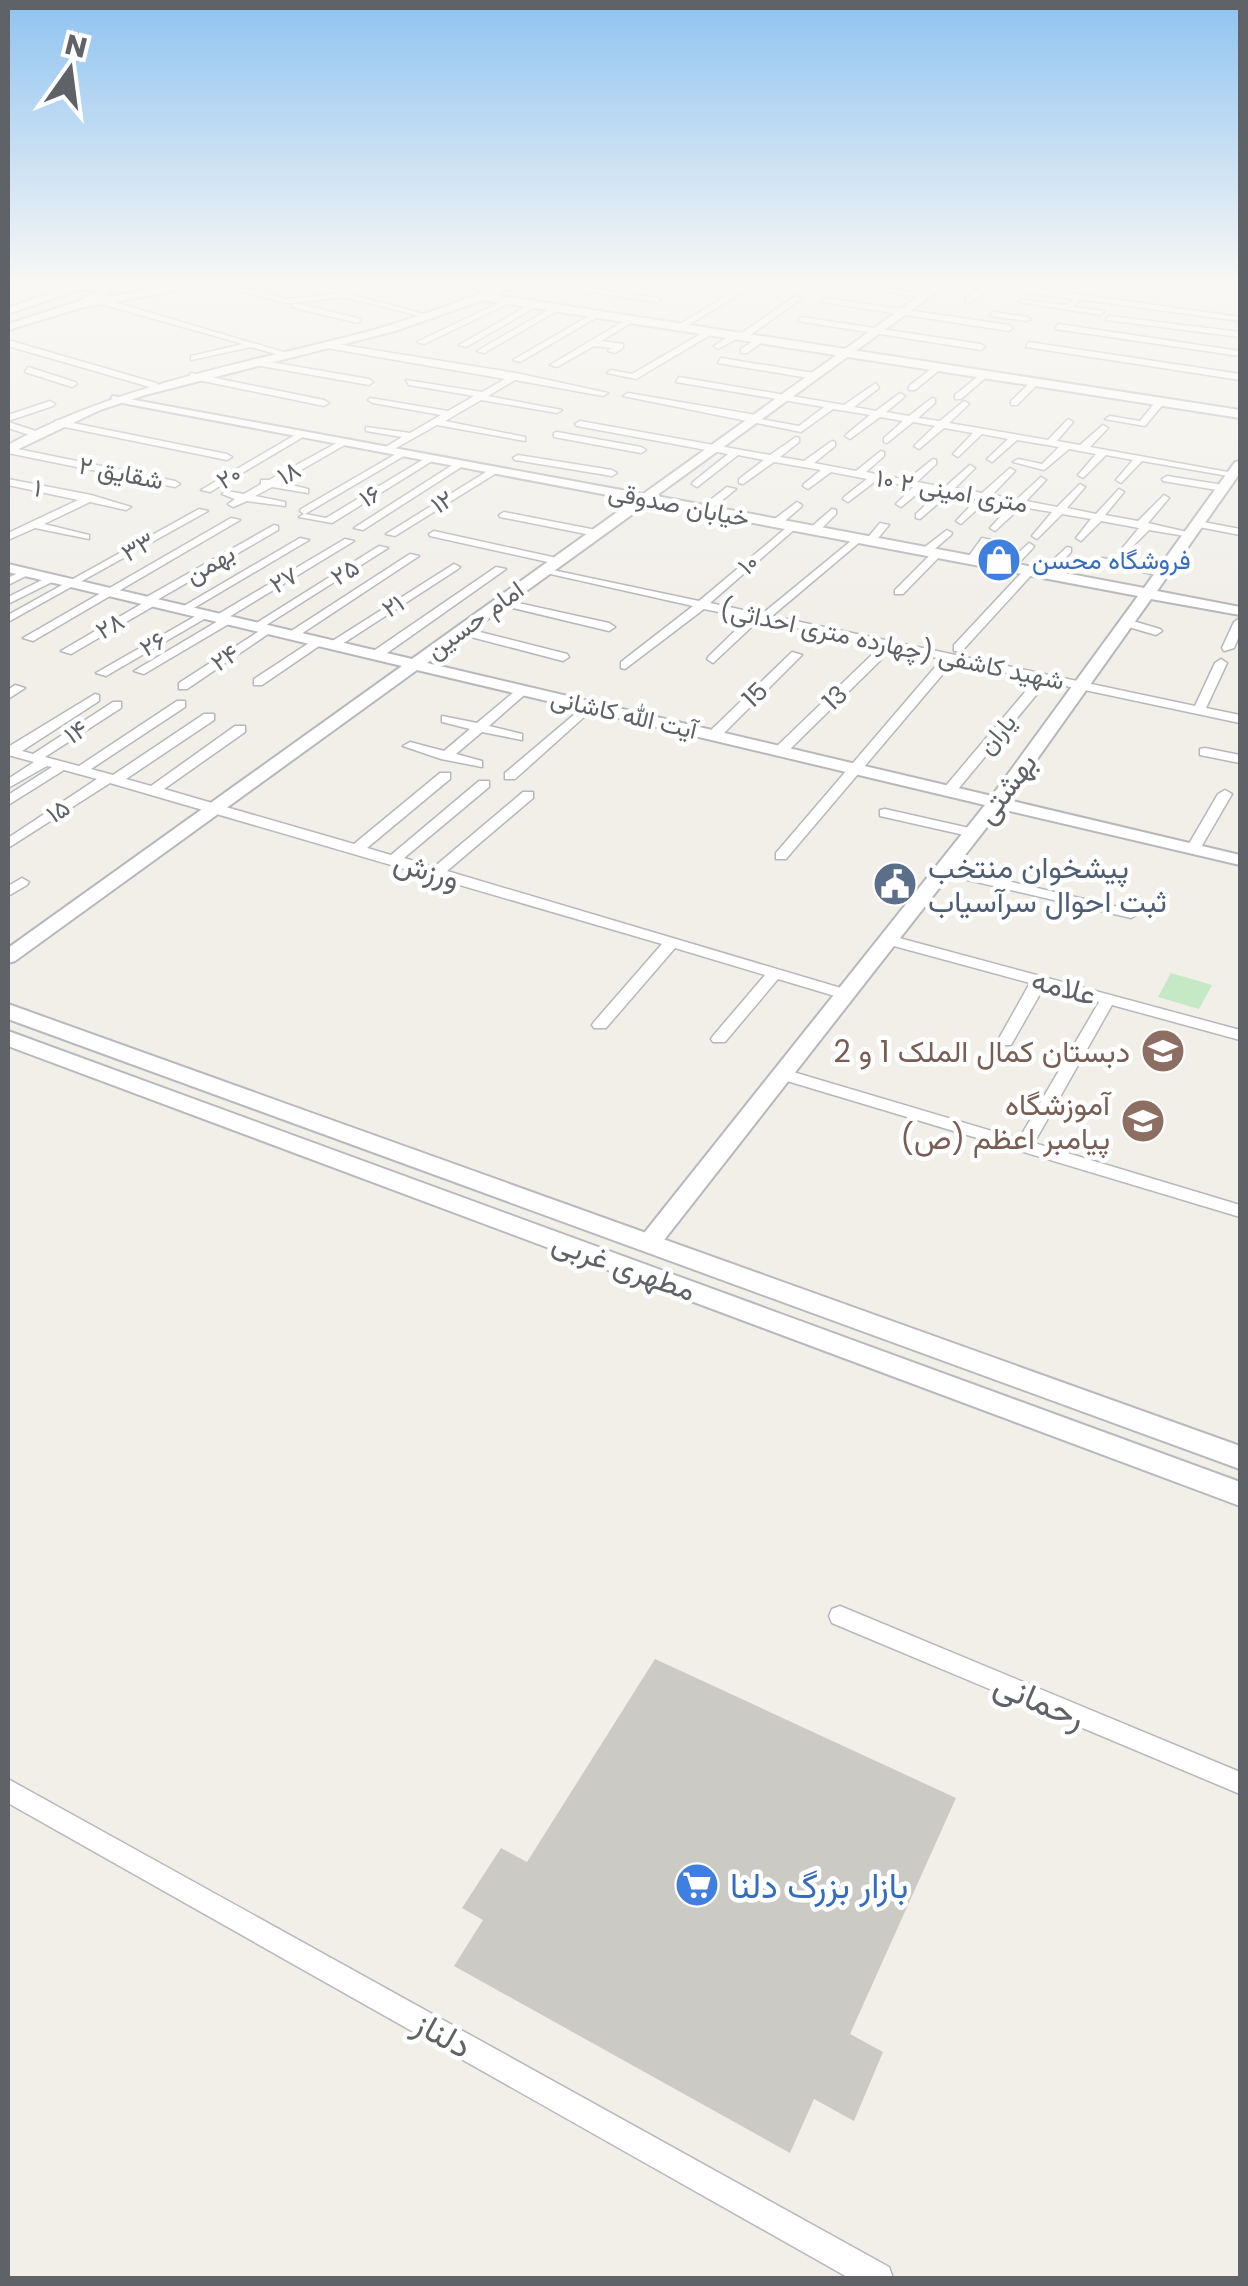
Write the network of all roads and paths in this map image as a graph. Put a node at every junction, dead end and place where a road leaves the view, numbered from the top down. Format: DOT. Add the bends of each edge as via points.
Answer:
graph roads {
  1 [pos="140,390"];
  2 [pos="258,390"];
  3 [pos="449,390"];
  4 [pos="492,390"];
  5 [pos="735,390"];
  6 [pos="795,390"];
  7 [pos="871,390"];
  8 [pos="971,390"];
  9 [pos="1028,390"];
  10 [pos="1084,390"];
  11 [pos="481,396"];
  12 [pos="628,396"];
  13 [pos="900,396"];
  14 [pos="116,398"];
  15 [pos="784,398"];
  16 [pos="373,400"];
  17 [pos="932,400"];
  18 [pos="1160,402"];
  19 [pos="324,403"];
  20 [pos="1014,403"];
  21 [pos="50,404"];
  22 [pos="831,406"];
  23 [pos="846,409"];
  24 [pos="556,410"];
  25 [pos="1120,411"];
  26 [pos="449,414"];
  27 [pos="878,414"];
  28 [pos="1240,414"];
  29 [pos="1149,416"];
  30 [pos="754,420"];
  31 [pos="910,420"];
  32 [pos="8,422"];
  33 [pos="436,422"];
  34 [pos="634,422"];
  35 [pos="1068,422"];
  36 [pos="58,423"];
  37 [pos="580,424"];
  38 [pos="940,425"];
  39 [pos="662,426"];
  40 [pos="804,426"];
  41 [pos="369,429"];
  42 [pos="825,430"];
  43 [pos="620,432"];
  44 [pos="979,432"];
  45 [pos="36,434"];
  46 [pos="304,434"];
  47 [pos="556,435"];
  48 [pos="410,436"];
  49 [pos="646,436"];
  50 [pos="850,436"];
  51 [pos="1014,438"];
  52 [pos="522,439"];
  53 [pos="796,440"];
  54 [pos="888,440"];
  55 [pos="592,441"];
  56 [pos="345,442"];
  57 [pos="1047,443"];
  58 [pos="832,444"];
  59 [pos="1132,444"];
  60 [pos="919,446"];
  61 [pos="1066,446"];
  62 [pos="581,448"];
  63 [pos="714,448"];
  64 [pos="1082,449"];
  65 [pos="8,450"];
  66 [pos="387,450"];
  67 [pos="641,450"];
  68 [pos="736,452"];
  69 [pos="1103,452"];
  70 [pos="404,453"];
  71 [pos="881,454"];
  72 [pos="958,454"];
  73 [pos="1032,454"];
  74 [pos="1120,455"];
  75 [pos="569,456"];
  76 [pos="228,457"];
  77 [pos="432,458"];
  78 [pos="518,458"];
  79 [pos="770,458"];
  80 [pos="1140,458"];
  81 [pos="992,459"];
  82 [pos="933,462"];
  83 [pos="558,463"];
  84 [pos="461,464"];
  85 [pos="805,464"];
  86 [pos="278,466"];
  87 [pos="970,468"];
  88 [pos="829,469"];
  89 [pos="1237,469"];
  90 [pos="295,470"];
  91 [pos="494,470"];
  92 [pos="612,472"];
  93 [pos="320,474"];
  94 [pos="858,474"];
  95 [pos="875,477"];
  96 [pos="535,478"];
  97 [pos="254,479"];
  98 [pos="1166,479"];
  99 [pos="1042,480"];
  100 [pos="743,481"];
  101 [pos="8,482"];
  102 [pos="271,483"];
  103 [pos="908,483"];
  104 [pos="175,484"];
  105 [pos="697,484"];
  106 [pos="27,486"];
  107 [pos="808,486"];
  108 [pos="922,486"];
  109 [pos="731,488"];
  110 [pos="1224,488"];
  111 [pos="206,490"];
  112 [pos="946,490"];
  113 [pos="304,491"];
  114 [pos="8,495"];
  115 [pos="246,497"];
  116 [pos="985,497"];
  117 [pos="92,498"];
  118 [pos="644,498"];
  119 [pos="1164,498"];
  120 [pos="230,499"];
  121 [pos="848,499"];
  122 [pos="1020,503"];
  123 [pos="281,504"];
  124 [pos="901,504"];
  125 [pos="797,505"];
  126 [pos="126,507"];
  127 [pos="704,510"];
  128 [pos="1059,510"];
  129 [pos="203,511"];
  130 [pos="832,512"];
  131 [pos="504,514"];
  132 [pos="920,516"];
  133 [pos="1098,517"];
  134 [pos="234,520"];
  135 [pos="961,521"];
  136 [pos="776,523"];
  137 [pos="34,524"];
  138 [pos="884,525"];
  139 [pos="1143,525"];
  140 [pos="792,526"];
  141 [pos="274,528"];
  142 [pos="359,528"];
  143 [pos="995,528"];
  144 [pos="1194,529"];
  145 [pos="814,530"];
  146 [pos="1240,532"];
  147 [pos="596,533"];
  148 [pos="947,533"];
  149 [pos="390,534"];
  150 [pos="434,534"];
  151 [pos="8,537"];
  152 [pos="85,537"];
  153 [pos="1081,538"];
  154 [pos="304,540"];
  155 [pos="863,540"];
  156 [pos="986,540"];
  157 [pos="350,542"];
  158 [pos="383,548"];
  159 [pos="1067,550"];
  160 [pos="1125,550"];
  161 [pos="931,553"];
  162 [pos="414,556"];
  163 [pos="971,560"];
  164 [pos="557,561"];
  165 [pos="1102,561"];
  166 [pos="454,567"];
  167 [pos="8,568"];
  168 [pos="1008,568"];
  169 [pos="500,569"];
  170 [pos="543,571"];
  171 [pos="1028,571"];
  172 [pos="26,572"];
  173 [pos="1162,573"];
  174 [pos="1044,574"];
  175 [pos="52,578"];
  176 [pos="8,582"];
  177 [pos="74,584"];
  178 [pos="109,592"];
  179 [pos="899,592"];
  180 [pos="1148,594"];
  181 [pos="8,601"];
  182 [pos="150,602"];
  183 [pos="500,602"];
  184 [pos="704,603"];
  185 [pos="183,610"];
  186 [pos="1239,612"];
  187 [pos="762,615"];
  188 [pos="217,618"];
  189 [pos="8,619"];
  190 [pos="1126,624"];
  191 [pos="609,627"];
  192 [pos="262,628"];
  193 [pos="460,631"];
  194 [pos="1156,631"];
  195 [pos="291,635"];
  196 [pos="29,638"];
  197 [pos="326,643"];
  198 [pos="889,644"];
  199 [pos="1228,648"];
  200 [pos="67,650"];
  201 [pos="954,653"];
  202 [pos="376,655"];
  203 [pos="796,655"];
  204 [pos="563,657"];
  205 [pos="713,658"];
  206 [pos="1221,663"];
  207 [pos="414,664"];
  208 [pos="625,665"];
  209 [pos="140,671"];
  210 [pos="102,672"];
  211 [pos="1044,678"];
  212 [pos="258,682"];
  213 [pos="183,686"];
  214 [pos="1082,686"];
  215 [pos="524,690"];
  216 [pos="95,698"];
  217 [pos="181,704"];
  218 [pos="116,705"];
  219 [pos="589,706"];
  220 [pos="1199,710"];
  221 [pos="208,717"];
  222 [pos="447,719"];
  223 [pos="1240,719"];
  224 [pos="480,727"];
  225 [pos="240,729"];
  226 [pos="714,735"];
  227 [pos="517,737"];
  228 [pos="410,746"];
  229 [pos="780,751"];
  230 [pos="1205,752"];
  231 [pos="446,756"];
  232 [pos="21,757"];
  233 [pos="1240,760"];
  234 [pos="476,764"];
  235 [pos="62,766"];
  236 [pos="854,768"];
  237 [pos="80,771"];
  238 [pos="445,776"];
  239 [pos="510,776"];
  240 [pos="111,779"];
  241 [pos="8,784"];
  242 [pos="484,784"];
  243 [pos="154,790"];
  244 [pos="949,791"];
  245 [pos="1225,794"];
  246 [pos="528,795"];
  247 [pos="8,801"];
  248 [pos="997,802"];
  249 [pos="215,807"];
  250 [pos="885,813"];
  251 [pos="973,832"];
  252 [pos="8,844"];
  253 [pos="357,849"];
  254 [pos="1193,849"];
  255 [pos="780,856"];
  256 [pos="393,860"];
  257 [pos="1240,860"];
  258 [pos="943,870"];
  259 [pos="436,872"];
  260 [pos="22,882"];
  261 [pos="8,892"];
  262 [pos="1131,914"];
  263 [pos="888,940"];
  264 [pos="671,942"];
  265 [pos="8,957"];
  266 [pos="774,973"];
  267 [pos="1040,980"];
  268 [pos="845,994"];
  269 [pos="1108,999"];
  270 [pos="8,1010"];
  271 [pos="600,1025"];
  272 [pos="1240,1034"];
  273 [pos="8,1038"];
  274 [pos="719,1039"];
  275 [pos="1005,1042"];
  276 [pos="783,1074"];
  277 [pos="1024,1146"];
  278 [pos="1240,1212"];
  279 [pos="648,1243"];
  280 [pos="1240,1458"];
  281 [pos="1240,1494"];
  282 [pos="840,1616"];
  283 [pos="1240,1783"];
  284 [pos="8,1790"];
  285 [pos="878,2278"];
  1 -- 14 [label="main road"];
  2 -- 19 [label="street"];
  3 -- 11 [label="street"];
  4 -- 11 [label="street"];
  5 -- 15 [label="street"];
  6 -- 15 [label="street, امام حسین"];
  7 -- 23 [label="street"];
  8 -- 38 [label="street"];
  9 -- 20 [label="street"];
  10 -- 18 [label="main road"];
  11 -- 24 [label="street"];
  11 -- 26 [label="street"];
  12 -- 30 [label="street"];
  13 -- 27 [label="street"];
  14 -- 36 [label="main road"];
  14 -- 46 [label="street, خیابان صدوقی"];
  15 -- 22 [label="street"];
  15 -- 30 [label="street, امام حسین"];
  16 -- 26 [label="street"];
  17 -- 31 [label="street"];
  18 -- 28 [label="main road"];
  18 -- 29 [label="street"];
  21 -- 32 [label="street"];
  22 -- 23 [label="street"];
  22 -- 40 [label="street"];
  23 -- 27 [label="street"];
  25 -- 29 [label="street"];
  26 -- 33 [label="street"];
  27 -- 31 [label="street"];
  27 -- 50 [label="street"];
  29 -- 64 [label="street" via="1142,424 1106,423"];
  30 -- 40 [label="street"];
  30 -- 63 [label="street, امام حسین"];
  31 -- 38 [label="street"];
  31 -- 54 [label="street"];
  32 -- 45 [label="street"];
  33 -- 48 [label="street"];
  33 -- 52 [label="street"];
  34 -- 43 [label="street"];
  35 -- 57 [label="street"];
  36 -- 45 [label="main road"];
  36 -- 76 [label="street"];
  37 -- 43 [label="street, ۱۰ متری امینی ۲"];
  38 -- 44 [label="street"];
  38 -- 60 [label="street"];
  39 -- 49 [label="street"];
  40 -- 42 [label="street"];
  41 -- 48 [label="street"];
  43 -- 49 [label="street, ۱۰ متری امینی ۲"];
  44 -- 51 [label="street"];
  44 -- 72 [label="street"];
  45 -- 65 [label="main road"];
  46 -- 56 [label="street, خیابان صدوقی"];
  46 -- 111 [label="street, ۲۰"];
  47 -- 55 [label="street"];
  48 -- 66 [label="street"];
  49 -- 63 [label="street, ۱۰ متری امینی ۲"];
  51 -- 57 [label="street"];
  51 -- 81 [label="street"];
  53 -- 79 [label="street"];
  55 -- 62 [label="street"];
  55 -- 67 [label="street"];
  56 -- 66 [label="street, خیابان صدوقی"];
  56 -- 90 [label="street, ۱۸"];
  57 -- 61 [label="street"];
  57 -- 73 [label="street"];
  58 -- 85 [label="street"];
  59 -- 74 [label="street"];
  61 -- 64 [label="street"];
  61 -- 116 [label="street" via="1044,468 1014,467"];
  63 -- 68 [label="street, ۱۰ متری امینی ۲"];
  63 -- 118 [label="street, امام حسین"];
  64 -- 69 [label="street"];
  65 -- 104 [label="street, شقایق ۲"];
  66 -- 70 [label="street, خیابان صدوقی"];
  68 -- 79 [label="street, ۱۰ متری امینی ۲"];
  68 -- 105 [label="street"];
  69 -- 74 [label="street"];
  69 -- 128 [label="street"];
  70 -- 77 [label="street, خیابان صدوقی"];
  70 -- 77 [label="street, ۱۶" via="304,514 328,521"];
  71 -- 94 [label="street"];
  74 -- 80 [label="street"];
  75 -- 83 [label="street"];
  77 -- 84 [label="street, خیابان صدوقی"];
  78 -- 83 [label="street"];
  79 -- 85 [label="street, ۱۰ متری امینی ۲"];
  79 -- 100 [label="street"];
  80 -- 89 [label="street"];
  80 -- 133 [label="street"];
  82 -- 103 [label="street"];
  83 -- 92 [label="street"];
  83 -- 96 [label="street"];
  84 -- 91 [label="street, خیابان صدوقی"];
  84 -- 142 [label="street"];
  85 -- 88 [label="street, ۱۰ متری امینی ۲"];
  86 -- 90 [label="street"];
  87 -- 112 [label="street"];
  88 -- 94 [label="street, ۱۰ متری امینی ۲"];
  88 -- 107 [label="street"];
  89 -- 110 [label="street, بهشتی"];
  90 -- 93 [label="street"];
  90 -- 102 [label="street, ۱۸"];
  91 -- 96 [label="street, خیابان صدوقی"];
  91 -- 149 [label="street, ۱۲"];
  94 -- 95 [label="street, ۱۰ متری امینی ۲"];
  95 -- 103 [label="street, ۱۰ متری امینی ۲"];
  95 -- 121 [label="street"];
  96 -- 118 [label="street, خیابان صدوقی"];
  97 -- 102 [label="street"];
  98 -- 110 [label="street"];
  99 -- 122 [label="street"];
  101 -- 106 [label="street, ۱"];
  102 -- 113 [label="street"];
  102 -- 115 [label="street, ۱۸"];
  103 -- 108 [label="street, ۱۰ متری امینی ۲"];
  106 -- 114 [label="street"];
  106 -- 117 [label="street, ۱"];
  108 -- 112 [label="street, ۱۰ متری امینی ۲"];
  108 -- 124 [label="street"];
  109 -- 127 [label="street"];
  110 -- 144 [label="street, بهشتی"];
  112 -- 116 [label="street, ۱۰ متری امینی ۲"];
  112 -- 132 [label="street"];
  115 -- 120 [label="street"];
  115 -- 123 [label="street"];
  116 -- 122 [label="street, ۱۰ متری امینی ۲"];
  116 -- 135 [label="street"];
  117 -- 126 [label="street, ۱"];
  117 -- 137 [label="street"];
  118 -- 127 [label="street, خیابان صدوقی"];
  118 -- 147 [label="street, امام حسین"];
  119 -- 139 [label="street"];
  122 -- 128 [label="street, ۱۰ متری امینی ۲"];
  122 -- 143 [label="street"];
  125 -- 136 [label="street"];
  127 -- 136 [label="street, خیابان صدوقی"];
  128 -- 133 [label="street, ۱۰ متری امینی ۲"];
  128 -- 168 [label="street"];
  129 -- 177 [label="street, ۳۳"];
  130 -- 145 [label="street"];
  131 -- 147 [label="street"];
  133 -- 139 [label="street, ۱۰ متری امینی ۲"];
  133 -- 153 [label="street"];
  134 -- 178 [label="street"];
  136 -- 140 [label="street, خیابان صدوقی"];
  137 -- 151 [label="street"];
  137 -- 152 [label="street"];
  138 -- 155 [label="street"];
  139 -- 144 [label="street, ۱۰ متری امینی ۲"];
  139 -- 160 [label="street"];
  140 -- 145 [label="street, خیابان صدوقی"];
  140 -- 184 [label="street, ۱۰"];
  141 -- 182 [label="street, بهمن"];
  144 -- 146 [label="street, ۱۰ متری امینی ۲"];
  144 -- 173 [label="street, بهشتی"];
  145 -- 155 [label="street, خیابان صدوقی"];
  147 -- 164 [label="street, امام حسین"];
  148 -- 161 [label="street"];
  150 -- 164 [label="street"];
  154 -- 185 [label="street"];
  155 -- 161 [label="street, خیابان صدوقی"];
  155 -- 187 [label="street"];
  156 -- 163 [label="street"];
  157 -- 188 [label="street, ۲۷"];
  158 -- 192 [label="street, ۲۵"];
  159 -- 174 [label="street"];
  161 -- 163 [label="street, خیابان صدوقی"];
  161 -- 179 [label="street"];
  162 -- 195 [label="street"];
  163 -- 168 [label="street, خیابان صدوقی"];
  164 -- 170 [label="street, امام حسین"];
  165 -- 173 [label="street"];
  166 -- 197 [label="street, ۲۱"];
  167 -- 172 [label="street, آیت الله کاشانی"];
  168 -- 171 [label="street, خیابان صدوقی"];
  169 -- 202 [label="street"];
  170 -- 183 [label="street, امام حسین"];
  170 -- 184 [label="street, شهید کاشفی (چهارده متری احداثی)"];
  171 -- 174 [label="street, خیابان صدوقی"];
  171 -- 201 [label="street"];
  172 -- 175 [label="street, آیت الله کاشانی"];
  172 -- 176 [label="street"];
  173 -- 180 [label="street, بهشتی"];
  174 -- 180 [label="street, خیابان صدوقی"];
  175 -- 177 [label="street, آیت الله کاشانی"];
  175 -- 181 [label="street"];
  177 -- 178 [label="street, آیت الله کاشانی"];
  177 -- 189 [label="street, ۳۳"];
  178 -- 182 [label="street, آیت الله کاشانی"];
  178 -- 196 [label="street"];
  180 -- 186 [label="street, خیابان صدوقی"];
  180 -- 190 [label="street, بهشتی"];
  182 -- 185 [label="street, آیت الله کاشانی"];
  182 -- 200 [label="street, ۲۸"];
  183 -- 191 [label="street"];
  183 -- 193 [label="street, امام حسین"];
  184 -- 187 [label="street, شهید کاشفی (چهارده متری احداثی)"];
  184 -- 208 [label="street, ۱۰"];
  185 -- 188 [label="street, آیت الله کاشانی"];
  186 -- 199 [label="street"];
  187 -- 198 [label="street, شهید کاشفی (چهارده متری احداثی)"];
  187 -- 205 [label="street"];
  188 -- 192 [label="street, آیت الله کاشانی"];
  188 -- 209 [label="street"];
  188 -- 210 [label="street, ۲۶"];
  190 -- 194 [label="street"];
  190 -- 214 [label="street, بهشتی"];
  192 -- 195 [label="street, آیت الله کاشانی"];
  192 -- 213 [label="street, ۲۴"];
  193 -- 204 [label="street"];
  193 -- 207 [label="street, امام حسین"];
  195 -- 197 [label="street, آیت الله کاشانی"];
  197 -- 202 [label="street, آیت الله کاشانی"];
  197 -- 212 [label="street, ۲۱"];
  198 -- 201 [label="street, شهید کاشفی (چهارده متری احداثی)"];
  198 -- 229 [label="street, 13"];
  201 -- 211 [label="street, شهید کاشفی (چهارده متری احداثی)"];
  201 -- 236 [label="street"];
  202 -- 207 [label="street, آیت الله کاشانی"];
  203 -- 226 [label="street, 15"];
  206 -- 220 [label="street"];
  207 -- 215 [label="street, آیت الله کاشانی"];
  207 -- 249 [label="street, امام حسین"];
  211 -- 214 [label="street, شهید کاشفی (چهارده متری احداثی)"];
  211 -- 244 [label="street, یاران"];
  214 -- 220 [label="street, شهید کاشفی (چهارده متری احداثی)"];
  214 -- 248 [label="street, بهشتی"];
  215 -- 219 [label="street, آیت الله کاشانی"];
  215 -- 224 [label="street"];
  216 -- 232 [label="street"];
  217 -- 237 [label="street"];
  218 -- 232 [label="street, ۱۴"];
  219 -- 226 [label="street, آیت الله کاشانی"];
  219 -- 239 [label="street"];
  220 -- 223 [label="street, شهید کاشفی (چهارده متری احداثی)"];
  221 -- 240 [label="street"];
  222 -- 224 [label="street"];
  224 -- 227 [label="street"];
  224 -- 231 [label="street"];
  225 -- 243 [label="street"];
  226 -- 229 [label="street, آیت الله کاشانی"];
  228 -- 231 [label="street"];
  229 -- 236 [label="street, آیت الله کاشانی"];
  230 -- 233 [label="street"];
  231 -- 234 [label="street"];
  232 -- 235 [label="street, ورزش"];
  232 -- 241 [label="street"];
  235 -- 237 [label="street, ورزش"];
  235 -- 247 [label="street"];
  236 -- 244 [label="street, آیت الله کاشانی"];
  236 -- 255 [label="street"];
  237 -- 240 [label="street, ورزش"];
  238 -- 253 [label="street"];
  240 -- 243 [label="street, ورزش"];
  240 -- 252 [label="street, ۱۵"];
  242 -- 256 [label="street"];
  243 -- 249 [label="street, ورزش"];
  244 -- 248 [label="street, آیت الله کاشانی"];
  245 -- 254 [label="street"];
  246 -- 259 [label="street"];
  248 -- 251 [label="street, بهشتی"];
  248 -- 254 [label="street, آیت الله کاشانی"];
  249 -- 253 [label="street, ورزش"];
  249 -- 265 [label="street, امام حسین"];
  250 -- 251 [label="street"];
  251 -- 258 [label="street, بهشتی"];
  253 -- 256 [label="street, ورزش"];
  254 -- 257 [label="street, آیت الله کاشانی"];
  256 -- 259 [label="street, ورزش"];
  258 -- 262 [label="street"];
  258 -- 263 [label="street, بهشتی"];
  259 -- 264 [label="street, ورزش"];
  260 -- 261 [label="street"];
  263 -- 267 [label="street, علامه"];
  263 -- 268 [label="street, بهشتی"];
  264 -- 266 [label="street, ورزش"];
  264 -- 271 [label="street"];
  266 -- 268 [label="street, ورزش"];
  266 -- 274 [label="street"];
  267 -- 269 [label="street, علامه"];
  267 -- 275 [label="street"];
  268 -- 276 [label="street, بهشتی"];
  269 -- 272 [label="street, علامه"];
  269 -- 277 [label="street"];
  270 -- 279 [label="main road, مطهری غربی"];
  273 -- 281 [label="main road, مطهری غربی"];
  276 -- 277 [label="street"];
  276 -- 279 [label="street, بهشتی"];
  277 -- 278 [label="street"];
  279 -- 280 [label="main road, مطهری غربی"];
  282 -- 283 [label="street, رحمانی"];
  284 -- 285 [label="street, دلناز"];
}
